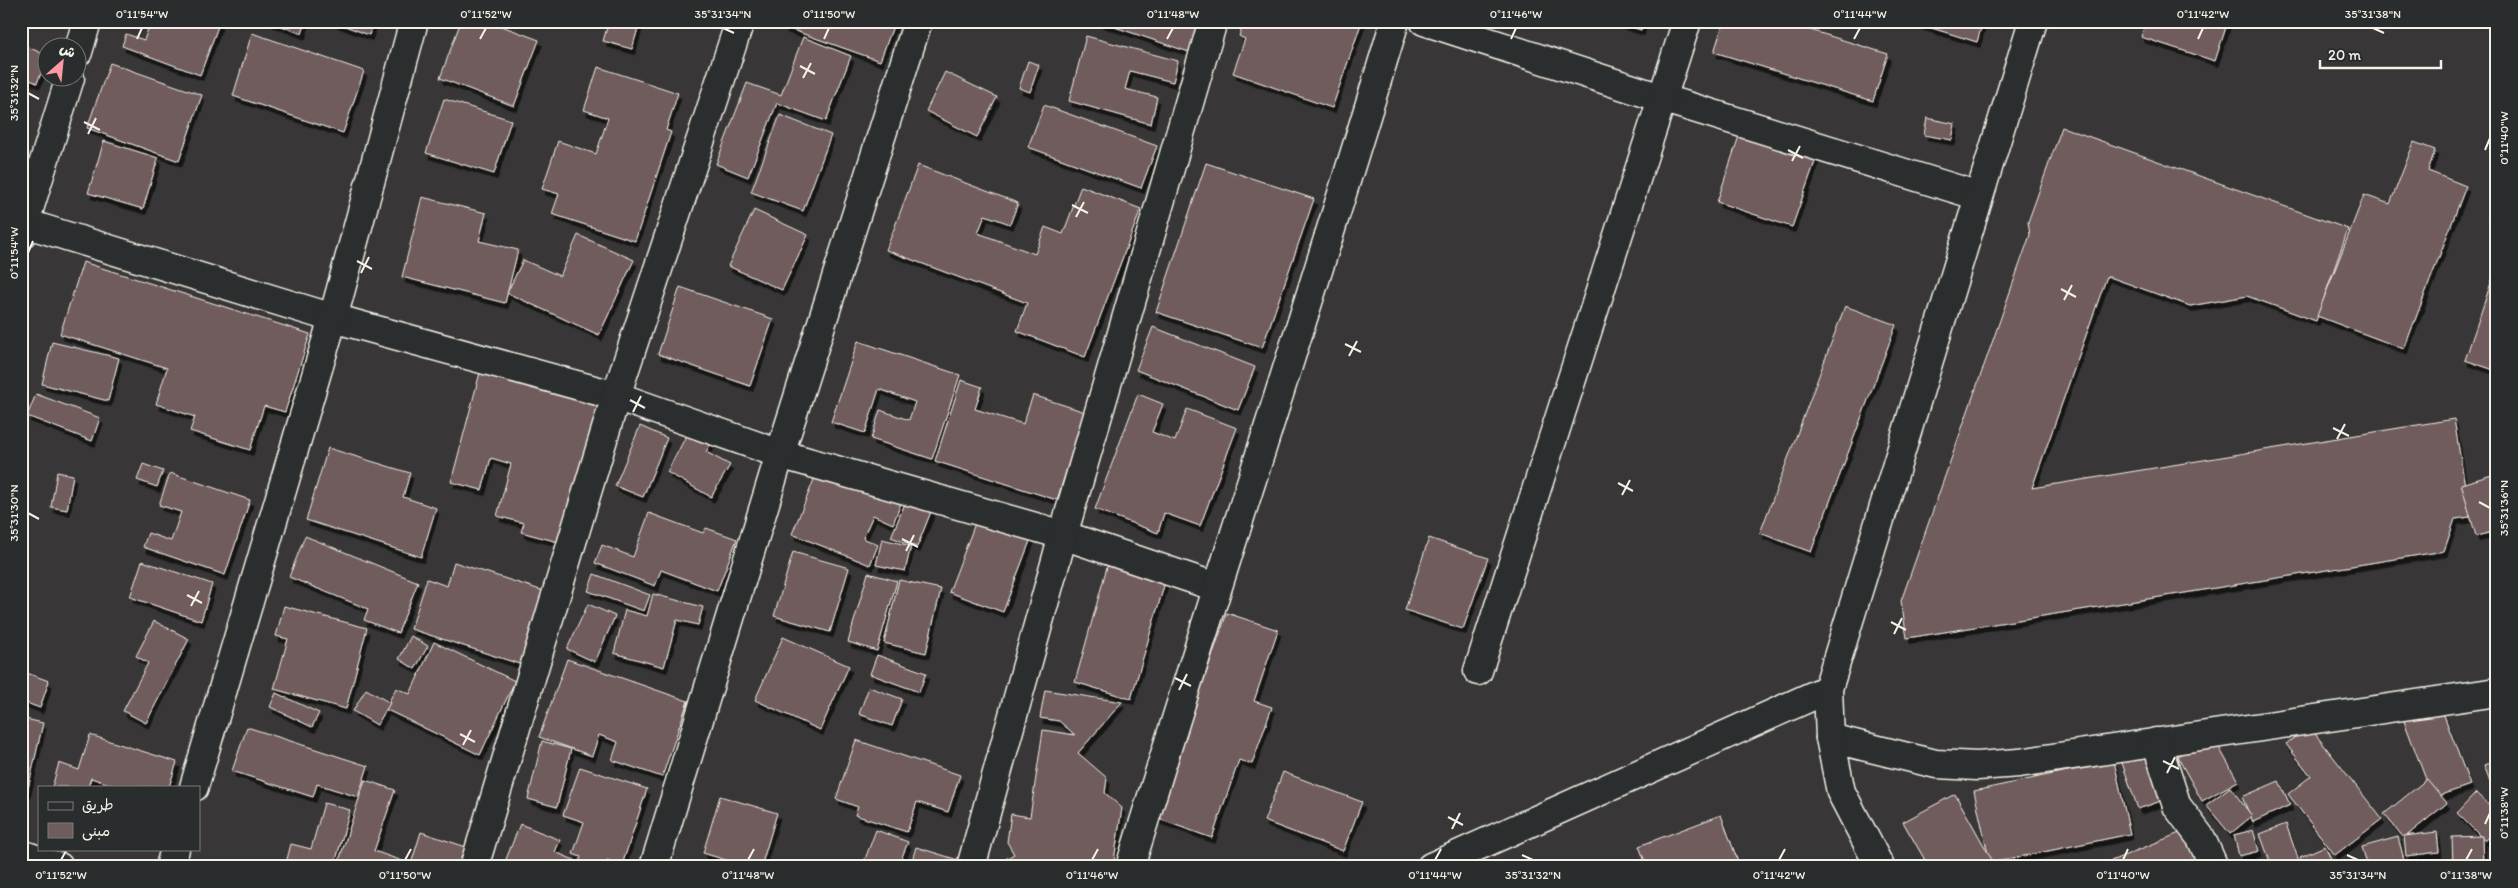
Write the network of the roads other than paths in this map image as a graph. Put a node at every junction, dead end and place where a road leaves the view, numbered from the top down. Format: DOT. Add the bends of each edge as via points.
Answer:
graph roads {
  1 [pos="87,21"];
  2 [pos="414,21"];
  3 [pos="740,21"];
  4 [pos="918,21"];
  5 [pos="1213,21"];
  6 [pos="1395,21"];
  7 [pos="1424,21"];
  8 [pos="1687,21"];
  9 [pos="2033,21"];
  10 [pos="82,38"];
  11 [pos="67,88"];
  12 [pos="1661,98"];
  13 [pos="1979,196"];
  14 [pos="22,227"];
  15 [pos="333,318"];
  16 [pos="616,396"];
  17 [pos="780,454"];
  18 [pos="1063,535"];
  19 [pos="1216,587"];
  20 [pos="1478,671"];
  21 [pos="1828,689"];
  22 [pos="2497,692"];
  23 [pos="1830,738"];
  24 [pos="2156,742"];
  25 [pos="194,786"];
  26 [pos="175,850"];
  27 [pos="21,854"];
  28 [pos="59,867"];
  29 [pos="170,867"];
  30 [pos="474,867"];
  31 [pos="654,867"];
  32 [pos="971,867"];
  33 [pos="1130,867"];
  34 [pos="1431,867"];
  35 [pos="1880,867"];
  36 [pos="2214,867"];
  1 -- 10 [label="street"];
  2 -- 15 [label="street"];
  3 -- 16 [label="street"];
  4 -- 17 [label="street"];
  5 -- 18 [label="street"];
  6 -- 19 [label="street" via="1330,239"];
  7 -- 12 [label="street"];
  8 -- 12 [label="street"];
  9 -- 13 [label="street"];
  11 -- 14 [label="street"];
  12 -- 13 [label="street"];
  12 -- 20 [label="street"];
  13 -- 21 [label="street"];
  14 -- 15 [label="street"];
  15 -- 16 [label="street"];
  15 -- 25 [label="street"];
  16 -- 17 [label="street"];
  16 -- 30 [label="street"];
  17 -- 18 [label="street"];
  17 -- 31 [label="street"];
  18 -- 19 [label="street"];
  18 -- 32 [label="street"];
  19 -- 33 [label="street"];
  21 -- 23 [label="street"];
  21 -- 34 [label="street"];
  22 -- 24 [label="street"];
  23 -- 24 [label="street" via="1936,764 1977,766 2019,763"];
  23 -- 35 [label="street" via="1841,792"];
  24 -- 36 [label="street" via="2177,806 2201,838"];
  26 -- 29 [label="street"];
  27 -- 28 [label="street"];
}
